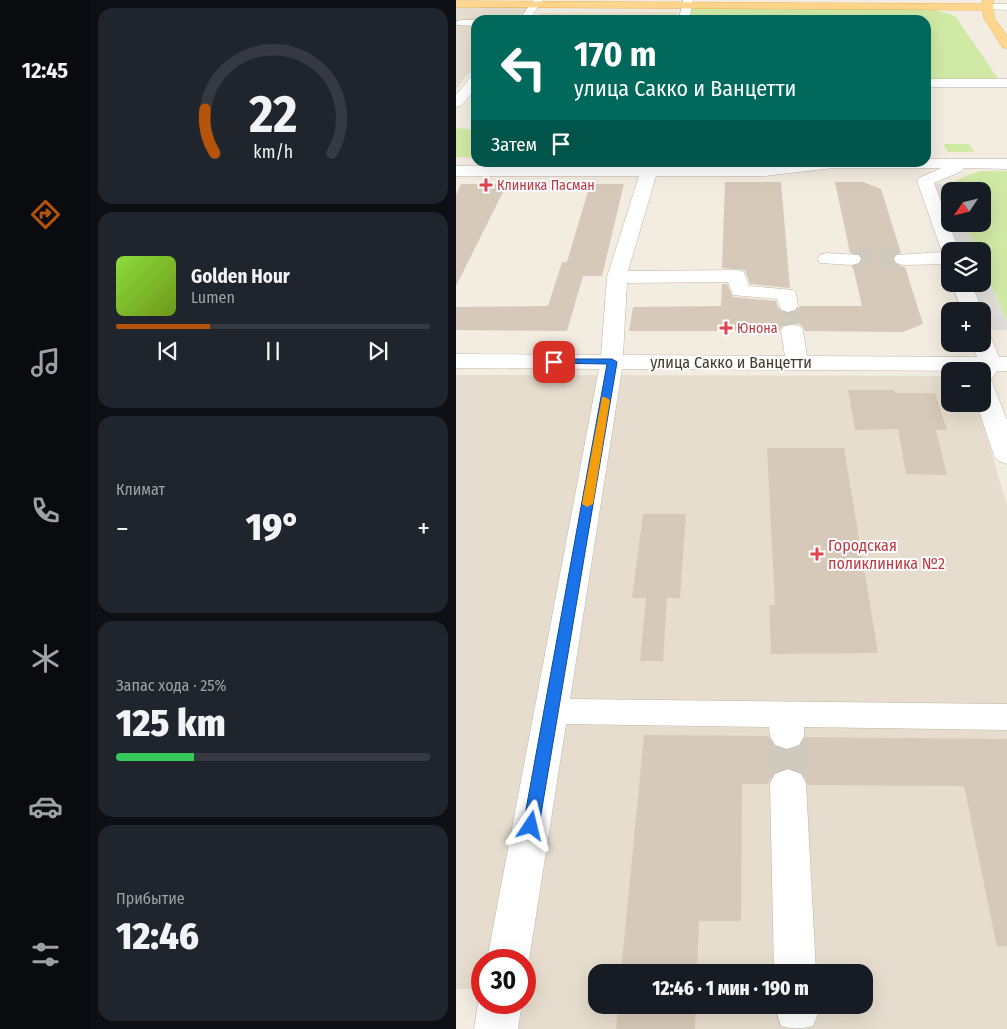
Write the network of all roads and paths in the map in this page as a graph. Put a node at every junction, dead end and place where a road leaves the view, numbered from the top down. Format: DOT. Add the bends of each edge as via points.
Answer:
graph roads {
  1 [pos="1001,0"];
  2 [pos="536,2"];
  3 [pos="688,2"];
  4 [pos="456,4"];
  5 [pos="989,4"];
  6 [pos="1007,7"];
  7 [pos="527,15"];
  8 [pos="685,15"];
  9 [pos="461,23"];
  10 [pos="471,24"];
  11 [pos="1007,45"];
  12 [pos="931,83"];
  13 [pos="1007,83"];
  14 [pos="471,86"];
  15 [pos="456,103"];
  16 [pos="931,164"];
  17 [pos="964,164"];
  18 [pos="1007,164"];
  19 [pos="799,167"];
  20 [pos="456,171"];
  21 [pos="649,171"];
  22 [pos="947,242"];
  23 [pos="941,258"];
  24 [pos="827,259"];
  25 [pos="852,259"];
  26 [pos="903,259"];
  27 [pos="617,277"];
  28 [pos="788,306"];
  29 [pos="792,331"];
  30 [pos="456,362"];
  31 [pos="612,362"];
  32 [pos="797,363"];
  33 [pos="941,370"];
  34 [pos="991,378"];
  35 [pos="1007,456"];
  36 [pos="551,712"];
  37 [pos="1007,717"];
  38 [pos="788,784"];
  39 [pos="510,949"];
  40 [pos="795,964"];
  41 [pos="498,1014"];
  42 [pos="496,1029"];
  1 -- 6 [label="main road"];
  2 -- 3 [label="main road"];
  2 -- 4 [label="main road"];
  2 -- 7 [label="street"];
  3 -- 5 [label="main road"];
  3 -- 8 [label="street"];
  5 -- 6 [label="street"];
  5 -- 11 [label="main road" via="989,18"];
  9 -- 10 [label="street"];
  12 -- 13 [label="street"];
  14 -- 15 [label="street"];
  16 -- 17 [label="street"];
  17 -- 18 [label="street"];
  17 -- 22 [label="street" via="924,181"];
  19 -- 21 [label="street" via="765,171"];
  20 -- 21 [label="street"];
  21 -- 27 [label="street"];
  23 -- 26 [label="street"];
  24 -- 25 [label="street"];
  27 -- 28 [label="street" via="737,276 740,292 786,294"];
  27 -- 31 [label="street"];
  29 -- 32 [label="street"];
  30 -- 31 [label="street, улица Сакко и Ванцетти"];
  31 -- 32 [label="street, улица Сакко и Ванцетти"];
  31 -- 36 [label="street"];
  32 -- 33 [label="street, улица Сакко и Ванцетти"];
  34 -- 35 [label="street"];
  36 -- 37 [label="street" via="786,725"];
  36 -- 39 [label="street"];
  38 -- 40 [label="street"];
  41 -- 42 [label="street"];
}
